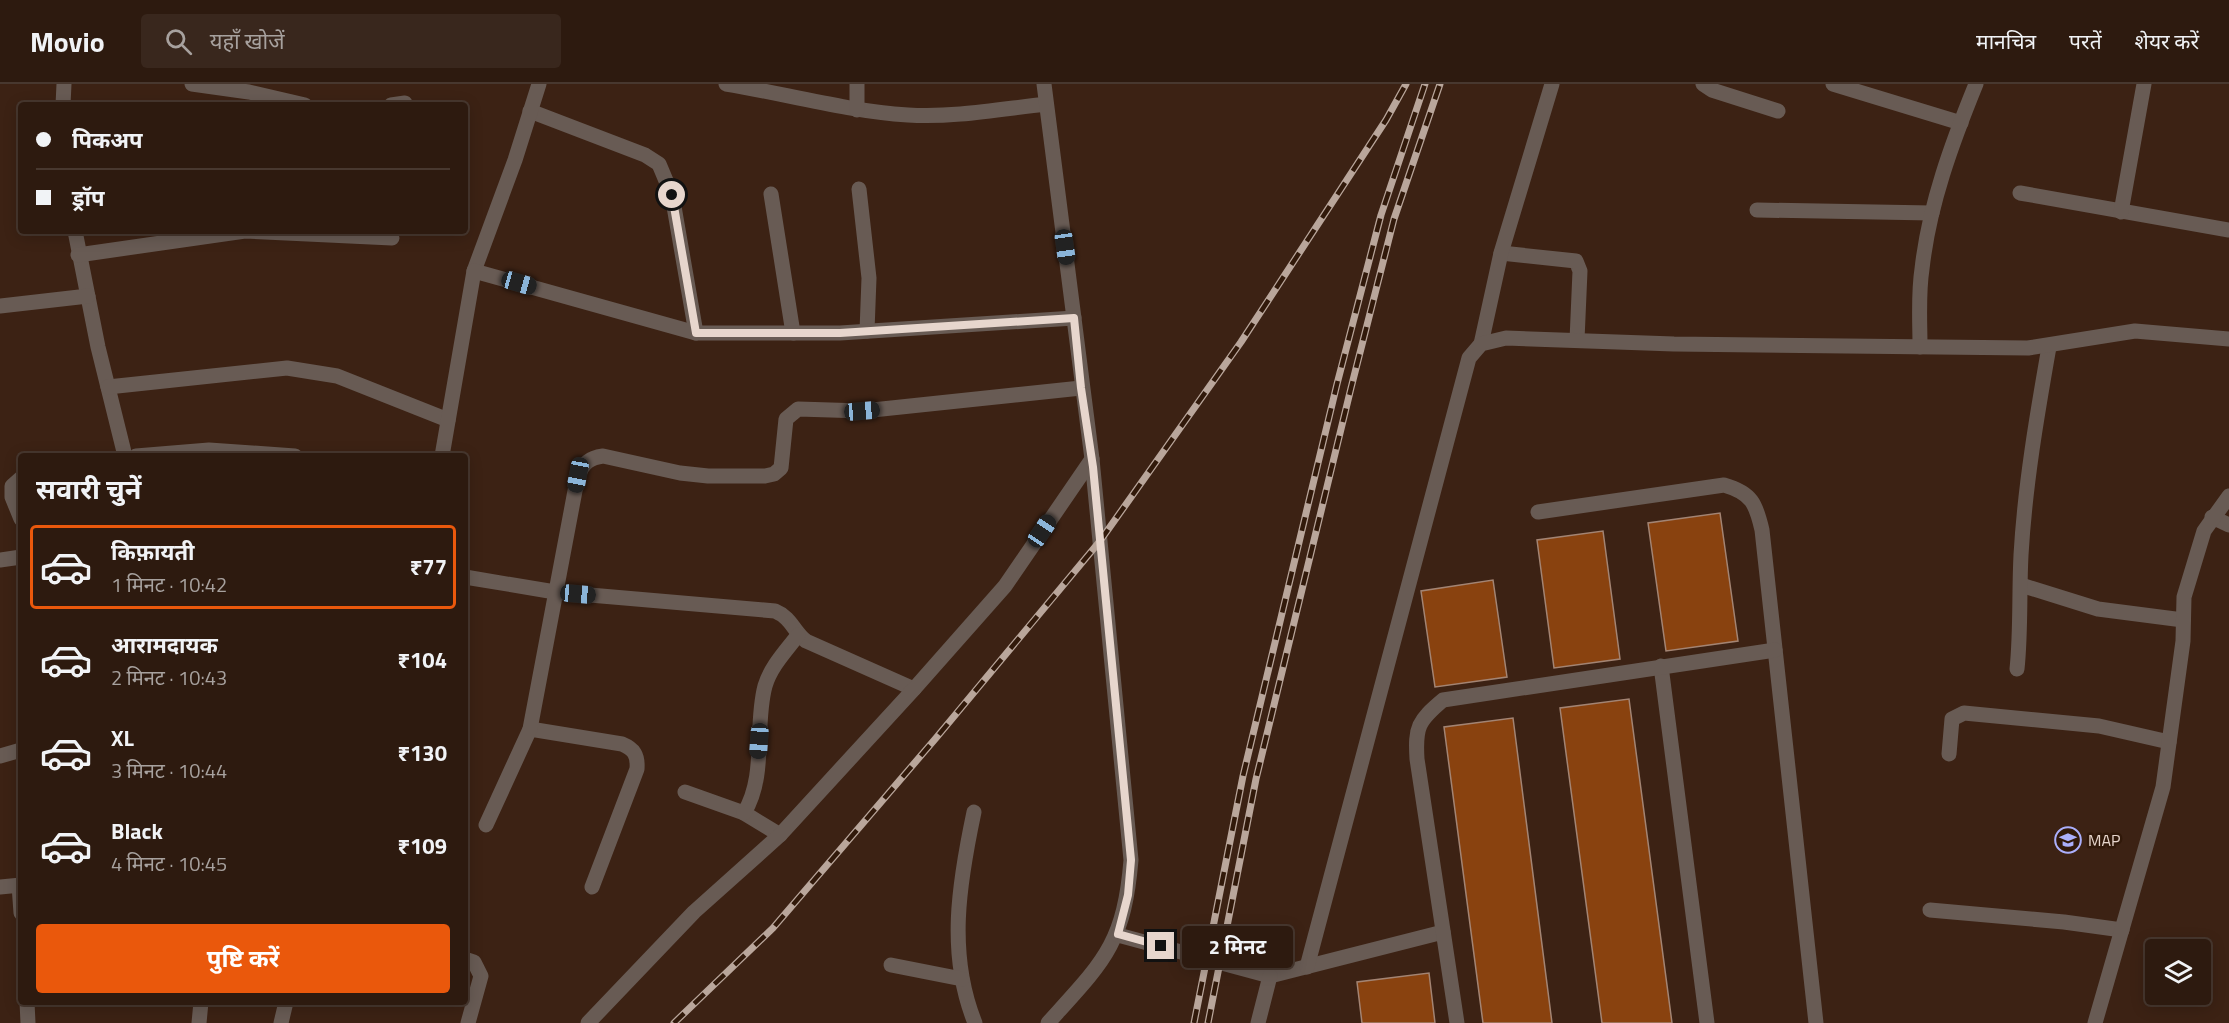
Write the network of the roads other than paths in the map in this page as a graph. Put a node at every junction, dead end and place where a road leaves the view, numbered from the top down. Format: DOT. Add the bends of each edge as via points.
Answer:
graph roads {
  1 [pos="64,84"];
  2 [pos="192,84"];
  3 [pos="539,84"];
  4 [pos="726,84"];
  5 [pos="857,84"];
  6 [pos="1044,84"];
  7 [pos="1552,84"];
  8 [pos="1703,84"];
  9 [pos="1833,84"];
  10 [pos="1976,84"];
  11 [pos="2144,84"];
  12 [pos="250,88"];
  13 [pos="63,102"];
  14 [pos="295,102"];
  15 [pos="1046,104"];
  16 [pos="857,110"];
  17 [pos="530,111"];
  18 [pos="1778,111"];
  19 [pos="1961,123"];
  20 [pos="859,189"];
  21 [pos="2020,193"];
  22 [pos="771,194"];
  23 [pos="1757,210"];
  24 [pos="2121,212"];
  25 [pos="1932,213"];
  26 [pos="2229,230"];
  27 [pos="75,234"];
  28 [pos="224,234"];
  29 [pos="308,234"];
  30 [pos="392,238"];
  31 [pos="1501,254"];
  32 [pos="78,255"];
  33 [pos="474,271"];
  34 [pos="88,296"];
  35 [pos="0,306"];
  36 [pos="1074,318"];
  37 [pos="867,331"];
  38 [pos="696,333"];
  39 [pos="793,333"];
  40 [pos="2229,339"];
  41 [pos="1577,340"];
  42 [pos="1481,344"];
  43 [pos="1920,347"];
  44 [pos="2049,347"];
  45 [pos="108,387"];
  46 [pos="1081,388"];
  47 [pos="448,420"];
  48 [pos="124,453"];
  49 [pos="167,453"];
  50 [pos="252,453"];
  51 [pos="442,453"];
  52 [pos="1092,459"];
  53 [pos="18,481"];
  54 [pos="2229,496"];
  55 [pos="18,512"];
  56 [pos="1538,512"];
  57 [pos="2212,517"];
  58 [pos="2229,525"];
  59 [pos="18,557"];
  60 [pos="0,560"];
  61 [pos="468,578"];
  62 [pos="2021,585"];
  63 [pos="555,592"];
  64 [pos="2183,620"];
  65 [pos="798,635"];
  66 [pos="1775,650"];
  67 [pos="1661,666"];
  68 [pos="2017,669"];
  69 [pos="914,689"];
  70 [pos="530,729"];
  71 [pos="2169,742"];
  72 [pos="18,751"];
  73 [pos="1949,754"];
  74 [pos="0,756"];
  75 [pos="685,792"];
  76 [pos="974,812"];
  77 [pos="744,813"];
  78 [pos="486,825"];
  79 [pos="780,835"];
  80 [pos="18,885"];
  81 [pos="0,887"];
  82 [pos="592,888"];
  83 [pos="1930,910"];
  84 [pos="2122,930"];
  85 [pos="1443,932"];
  86 [pos="1118,934"];
  87 [pos="468,960"];
  88 [pos="891,965"];
  89 [pos="1307,967"];
  90 [pos="1270,976"];
  91 [pos="962,979"];
  92 [pos="27,1005"];
  93 [pos="201,1005"];
  94 [pos="284,1005"];
  95 [pos="28,1023"];
  96 [pos="199,1023"];
  97 [pos="281,1023"];
  98 [pos="468,1023"];
  99 [pos="588,1023"];
  100 [pos="975,1023"];
  101 [pos="1048,1023"];
  102 [pos="1258,1023"];
  103 [pos="1457,1023"];
  104 [pos="1707,1023"];
  105 [pos="1816,1023"];
  106 [pos="2095,1023"];
  1 -- 13 [label="street"];
  2 -- 12 [label="street"];
  3 -- 17 [label="street"];
  4 -- 16 [label="street"];
  5 -- 16 [label="street"];
  6 -- 15 [label="street"];
  7 -- 31 [label="street"];
  8 -- 18 [label="street"];
  9 -- 19 [label="street"];
  10 -- 19 [label="street"];
  11 -- 24 [label="street"];
  12 -- 14 [label="street"];
  15 -- 16 [label="street" via="933,116"];
  15 -- 36 [label="street"];
  17 -- 33 [label="street"];
  17 -- 38 [label="street" via="645,155 659,164 672,195"];
  19 -- 25 [label="street"];
  20 -- 37 [label="street" via="869,278"];
  21 -- 24 [label="street"];
  22 -- 39 [label="street"];
  23 -- 25 [label="street"];
  24 -- 26 [label="street"];
  25 -- 43 [label="street" via="1921,270"];
  27 -- 32 [label="street"];
  28 -- 32 [label="street"];
  29 -- 30 [label="street"];
  31 -- 41 [label="street" via="1576,261 1580,271"];
  31 -- 42 [label="street"];
  32 -- 34 [label="street"];
  33 -- 38 [label="street"];
  33 -- 47 [label="street"];
  34 -- 35 [label="street"];
  34 -- 45 [label="street"];
  36 -- 37 [label="street"];
  36 -- 46 [label="street"];
  37 -- 39 [label="street"];
  38 -- 39 [label="street"];
  40 -- 44 [label="street" via="2135,331"];
  41 -- 42 [label="street" via="1506,338"];
  41 -- 43 [label="street"];
  42 -- 89 [label="street" via="1469,358"];
  43 -- 44 [label="street"];
  44 -- 62 [label="street" via="2032,443"];
  45 -- 47 [label="street" via="287,368 337,376"];
  45 -- 48 [label="street"];
  46 -- 52 [label="street"];
  46 -- 63 [label="street" via="862,411 798,409 786,419 781,468 765,476 699,476 603,456 593,458 578,475"];
  47 -- 51 [label="street"];
  49 -- 50 [label="street"];
  52 -- 69 [label="street" via="1005,586"];
  52 -- 86 [label="street" via="1131,860 1128,895"];
  53 -- 55 [label="street" via="12,486 12,497"];
  54 -- 57 [label="street"];
  56 -- 66 [label="street" via="1724,485 1741,490 1756,506 1762,530"];
  57 -- 58 [label="street"];
  57 -- 64 [label="street" via="2192,566"];
  59 -- 60 [label="street"];
  61 -- 63 [label="street"];
  62 -- 64 [label="street" via="2098,609"];
  62 -- 68 [label="street"];
  63 -- 65 [label="street" via="769,610 785,615"];
  63 -- 70 [label="street"];
  64 -- 71 [label="street"];
  65 -- 69 [label="street"];
  65 -- 77 [label="street" via="770,672 766,684 755,788"];
  66 -- 67 [label="street"];
  66 -- 105 [label="street"];
  67 -- 85 [label="street" via="1443,700 1429,712 1416,732 1417,759"];
  67 -- 104 [label="street"];
  69 -- 79 [label="street"];
  70 -- 78 [label="street"];
  70 -- 82 [label="street" via="622,744 632,748 638,758"];
  71 -- 73 [label="street" via="2099,726 1964,713 1952,719"];
  71 -- 84 [label="street" via="2163,787"];
  72 -- 74 [label="street"];
  75 -- 77 [label="street"];
  76 -- 91 [label="street" via="957,912"];
  77 -- 79 [label="street"];
  79 -- 99 [label="street" via="694,912"];
  80 -- 81 [label="street"];
  83 -- 84 [label="street"];
  84 -- 106 [label="street"];
  85 -- 89 [label="street"];
  85 -- 103 [label="street"];
  86 -- 90 [label="street"];
  86 -- 101 [label="street" via="1102,964"];
  87 -- 98 [label="street" via="474,962 481,976"];
  88 -- 91 [label="street"];
  89 -- 90 [label="street"];
  90 -- 102 [label="street"];
  91 -- 100 [label="street"];
  92 -- 95 [label="street"];
  93 -- 96 [label="street"];
  94 -- 97 [label="street"];
}
